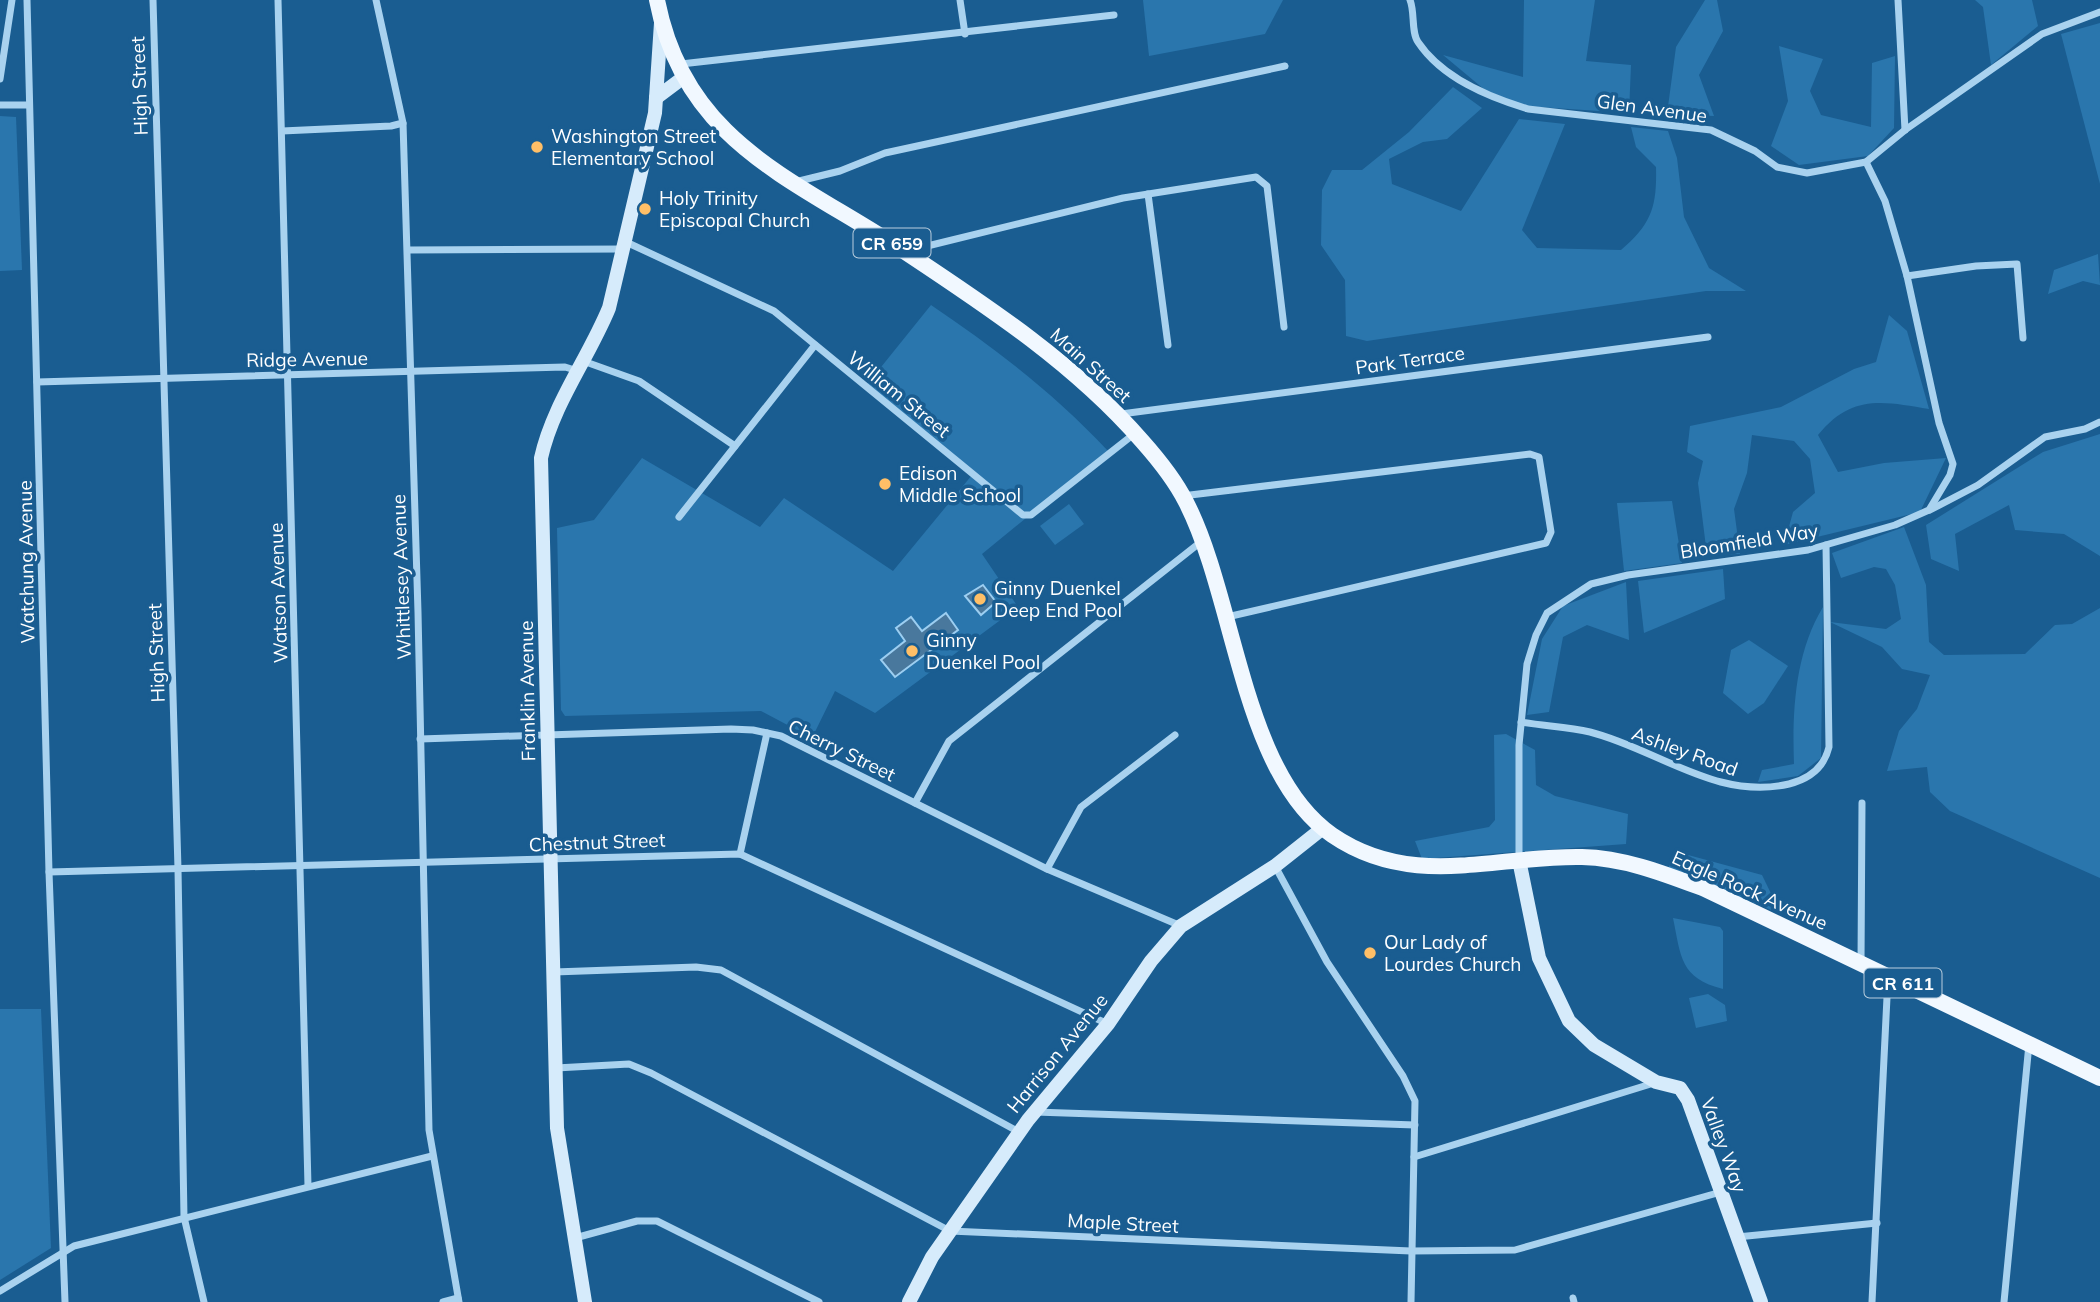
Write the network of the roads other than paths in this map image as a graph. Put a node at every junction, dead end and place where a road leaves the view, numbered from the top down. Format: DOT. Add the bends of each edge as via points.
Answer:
graph roads {
  1 [pos="12,0"];
  2 [pos="27,0"];
  3 [pos="153,0"];
  4 [pos="278,0"];
  5 [pos="376,0"];
  6 [pos="657,0"];
  7 [pos="960,0"];
  8 [pos="1410,0"];
  9 [pos="1898,0"];
  10 [pos="2100,12"];
  11 [pos="1114,15"];
  12 [pos="661,23"];
  13 [pos="965,34"];
  14 [pos="1285,66"];
  15 [pos="680,71"];
  16 [pos="0,79"];
  17 [pos="656,98"];
  18 [pos="0,105"];
  19 [pos="29,105"];
  20 [pos="403,123"];
  21 [pos="1905,130"];
  22 [pos="282,131"];
  23 [pos="1866,162"];
  24 [pos="790,183"];
  25 [pos="1148,194"];
  26 [pos="625,246"];
  27 [pos="408,250"];
  28 [pos="905,251"];
  29 [pos="1908,276"];
  30 [pos="1284,327"];
  31 [pos="1708,337"];
  32 [pos="2023,338"];
  33 [pos="815,345"];
  34 [pos="1168,345"];
  35 [pos="581,366"];
  36 [pos="409,373"];
  37 [pos="288,376"];
  38 [pos="163,378"];
  39 [pos="37,383"];
  40 [pos="1116,415"];
  41 [pos="2100,422"];
  42 [pos="1134,433"];
  43 [pos="735,446"];
  44 [pos="1182,496"];
  45 [pos="1929,510"];
  46 [pos="679,517"];
  47 [pos="1202,541"];
  48 [pos="1826,545"];
  49 [pos="1226,617"];
  50 [pos="1521,722"];
  51 [pos="767,733"];
  52 [pos="1175,734"];
  53 [pos="547,736"];
  54 [pos="420,739"];
  55 [pos="915,803"];
  56 [pos="1862,803"];
  57 [pos="1323,828"];
  58 [pos="740,854"];
  59 [pos="550,859"];
  60 [pos="1519,860"];
  61 [pos="424,863"];
  62 [pos="301,866"];
  63 [pos="1275,866"];
  64 [pos="178,869"];
  65 [pos="1048,869"];
  66 [pos="49,872"];
  67 [pos="1181,926"];
  68 [pos="1861,963"];
  69 [pos="553,972"];
  70 [pos="1888,976"];
  71 [pos="1108,1024"];
  72 [pos="2029,1044"];
  73 [pos="555,1068"];
  74 [pos="2100,1078"];
  75 [pos="1657,1082"];
  76 [pos="1034,1112"];
  77 [pos="1415,1125"];
  78 [pos="1019,1132"];
  79 [pos="432,1156"];
  80 [pos="1414,1157"];
  81 [pos="308,1186"];
  82 [pos="1721,1192"];
  83 [pos="184,1217"];
  84 [pos="1877,1223"];
  85 [pos="950,1231"];
  86 [pos="1736,1237"];
  87 [pos="575,1238"];
  88 [pos="1410,1251"];
  89 [pos="61,1252"];
  90 [pos="0,1292"];
  91 [pos="458,1300"];
  92 [pos="65,1302"];
  93 [pos="204,1302"];
  94 [pos="443,1302"];
  95 [pos="585,1302"];
  96 [pos="819,1302"];
  97 [pos="909,1302"];
  98 [pos="1412,1302"];
  99 [pos="1761,1302"];
  100 [pos="1872,1302"];
  101 [pos="2004,1302"];
  1 -- 16 [label="street"];
  2 -- 19 [label="street, Watchung Avenue"];
  3 -- 38 [label="street, High Street"];
  4 -- 22 [label="street, Watson Avenue"];
  5 -- 20 [label="street, Whittlesey Avenue"];
  6 -- 12 [label="main road, Main Street / CR 659"];
  7 -- 13 [label="street"];
  8 -- 23 [label="street, Glen Avenue" via="1416,40 1446,70 1499,100 1528,109 1711,130 1777,167 1807,173"];
  9 -- 21 [label="street"];
  10 -- 21 [label="street, Glen Avenue" via="2042,34"];
  11 -- 13 [label="street"];
  12 -- 15 [label="main road, Main Street / CR 659"];
  12 -- 17 [label="street, Franklin Avenue"];
  13 -- 15 [label="street" via="690,61"];
  14 -- 24 [label="street" via="885,153"];
  15 -- 17 [label="street"];
  15 -- 24 [label="main road, Main Street / CR 659" via="722,128 751,156"];
  17 -- 26 [label="street, Franklin Avenue"];
  18 -- 19 [label="street"];
  19 -- 39 [label="street, Watchung Avenue"];
  20 -- 22 [label="street"];
  20 -- 27 [label="street, Whittlesey Avenue"];
  21 -- 23 [label="street, Glen Avenue"];
  22 -- 37 [label="street, Watson Avenue"];
  23 -- 29 [label="street" via="1885,201"];
  24 -- 28 [label="main road, Main Street / CR 659"];
  25 -- 28 [label="street"];
  25 -- 30 [label="street" via="1256,177 1263,180"];
  25 -- 34 [label="street"];
  26 -- 27 [label="street, William Street"];
  26 -- 33 [label="street, William Street" via="774,311"];
  26 -- 35 [label="street, Franklin Avenue" via="608,308"];
  27 -- 36 [label="street, Whittlesey Avenue"];
  28 -- 40 [label="main road, Main Street / CR 659" via="1035,342"];
  29 -- 32 [label="street" via="2017,264"];
  29 -- 45 [label="street" via="1939,423 1953,464"];
  31 -- 40 [label="street, Park Terrace"];
  33 -- 42 [label="street, William Street" via="1023,515 1031,515"];
  33 -- 43 [label="street"];
  35 -- 36 [label="street, Ridge Avenue"];
  35 -- 43 [label="street, Ridge Avenue" via="639,381"];
  35 -- 53 [label="street, Franklin Avenue" via="548,427 541,458"];
  36 -- 37 [label="street, Ridge Avenue"];
  36 -- 54 [label="street, Whittlesey Avenue"];
  37 -- 38 [label="street, Ridge Avenue"];
  37 -- 62 [label="street, Watson Avenue"];
  38 -- 39 [label="street, Ridge Avenue"];
  38 -- 64 [label="street, High Street"];
  39 -- 66 [label="street, Watchung Avenue"];
  40 -- 42 [label="main road, Main Street / CR 659"];
  41 -- 45 [label="street, Bloomfield Way" via="2045,437 1978,485"];
  42 -- 44 [label="main road, Main Street / CR 659"];
  43 -- 46 [label="street"];
  44 -- 47 [label="main road, Main Street / CR 659"];
  44 -- 49 [label="street" via="1530,454 1539,457 1551,532 1546,543"];
  45 -- 48 [label="street, Bloomfield Way"];
  47 -- 49 [label="main road, Main Street / CR 659"];
  47 -- 55 [label="street" via="949,741"];
  48 -- 50 [label="street, Bloomfield Way" via="1628,575 1591,584 1567,597 1547,612 1536,635 1527,664"];
  48 -- 50 [label="street, Ashley Road" via="1829,747 1825,762 1804,781 1770,789 1737,788 1590,732"];
  49 -- 57 [label="main road, Main Street / CR 659" via="1274,766 1297,803"];
  50 -- 60 [label="street, Bloomfield Way"];
  51 -- 53 [label="street, Cherry Street" via="731,729"];
  51 -- 55 [label="street, Cherry Street"];
  51 -- 58 [label="street"];
  52 -- 65 [label="street" via="1081,807"];
  53 -- 54 [label="street, Cherry Street"];
  53 -- 59 [label="street, Franklin Avenue"];
  54 -- 61 [label="street, Whittlesey Avenue"];
  55 -- 65 [label="street, Cherry Street"];
  56 -- 68 [label="street"];
  57 -- 60 [label="main road, Eagle Rock Avenue / CR 611" via="1350,847 1394,863 1443,867"];
  57 -- 63 [label="street"];
  58 -- 59 [label="street, Chestnut Street"];
  58 -- 71 [label="street, Chestnut Street"];
  59 -- 61 [label="street, Chestnut Street"];
  59 -- 69 [label="street, Franklin Avenue"];
  60 -- 68 [label="main road, Eagle Rock Avenue / CR 611" via="1605,858 1647,867 1705,889"];
  60 -- 75 [label="street, Valley Way" via="1539,958 1569,1021 1594,1045"];
  61 -- 62 [label="street, Chestnut Street"];
  61 -- 79 [label="street, Whittlesey Avenue"];
  62 -- 64 [label="street, Chestnut Street"];
  62 -- 81 [label="street, Watson Avenue"];
  63 -- 67 [label="street, Harrison Avenue"];
  63 -- 77 [label="street" via="1328,962 1411,1092 1417,1108"];
  64 -- 66 [label="street, Chestnut Street"];
  64 -- 83 [label="street, High Street"];
  65 -- 67 [label="street, Cherry Street"];
  66 -- 89 [label="street, Watchung Avenue"];
  67 -- 71 [label="street, Harrison Avenue"];
  68 -- 70 [label="main road, Eagle Rock Avenue / CR 611"];
  69 -- 73 [label="street, Franklin Avenue"];
  69 -- 78 [label="street" via="721,970"];
  70 -- 72 [label="main road, Eagle Rock Avenue / CR 611"];
  70 -- 84 [label="street"];
  71 -- 76 [label="street, Harrison Avenue"];
  72 -- 74 [label="main road, Eagle Rock Avenue / CR 611"];
  72 -- 101 [label="street"];
  73 -- 85 [label="street, Maple Street" via="629,1064 651,1073"];
  73 -- 87 [label="street, Franklin Avenue" via="557,1129"];
  75 -- 80 [label="street"];
  75 -- 82 [label="street, Valley Way" via="1680,1088 1688,1100"];
  76 -- 77 [label="street"];
  76 -- 78 [label="street, Harrison Avenue"];
  77 -- 80 [label="street"];
  78 -- 85 [label="street, Harrison Avenue"];
  79 -- 81 [label="street"];
  79 -- 91 [label="street, Whittlesey Avenue"];
  80 -- 88 [label="street"];
  81 -- 83 [label="street"];
  82 -- 86 [label="street, Valley Way"];
  82 -- 88 [label="street, Maple Street" via="1515,1250"];
  83 -- 89 [label="street"];
  83 -- 93 [label="street, High Street"];
  84 -- 86 [label="street"];
  84 -- 100 [label="street"];
  85 -- 88 [label="street, Maple Street"];
  85 -- 97 [label="street, Harrison Avenue"];
  86 -- 99 [label="street, Valley Way"];
  87 -- 95 [label="street, Franklin Avenue"];
  87 -- 96 [label="street" via="637,1221 657,1221"];
  88 -- 98 [label="street"];
  89 -- 90 [label="street"];
  89 -- 92 [label="street, Watchung Avenue"];
  91 -- 94 [label="street"];
}
